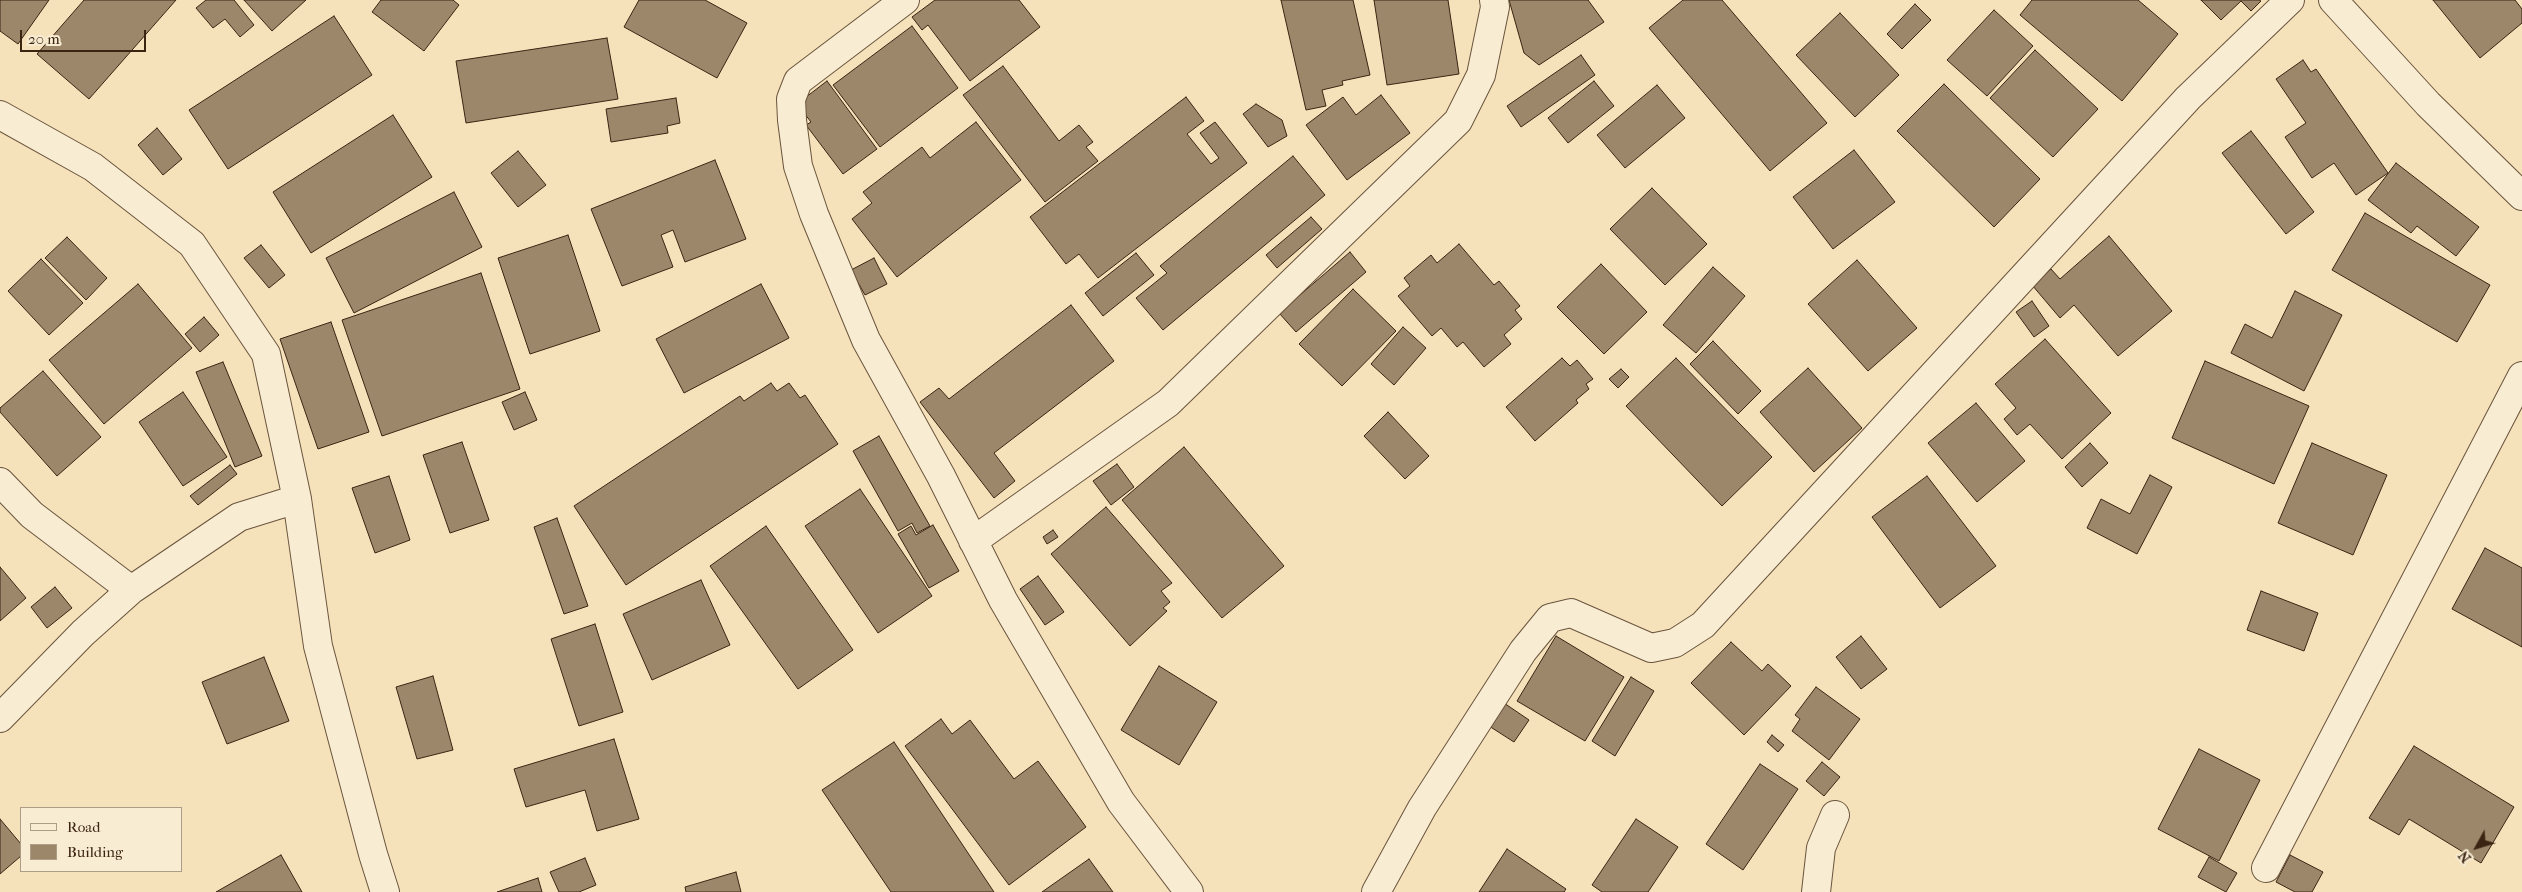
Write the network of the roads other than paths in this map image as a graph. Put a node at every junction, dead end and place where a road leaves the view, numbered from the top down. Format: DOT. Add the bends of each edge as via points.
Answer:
graph roads {
  1 [pos="905,0"];
  2 [pos="1494,0"];
  3 [pos="2290,0"];
  4 [pos="2344,4"];
  5 [pos="0,116"];
  6 [pos="2522,196"];
  7 [pos="2522,376"];
  8 [pos="0,482"];
  9 [pos="297,499"];
  10 [pos="973,541"];
  11 [pos="131,590"];
  12 [pos="0,718"];
  13 [pos="1836,815"];
  14 [pos="2266,868"];
  15 [pos="385,892"];
  16 [pos="1189,892"];
  17 [pos="1376,892"];
  18 [pos="1816,892"];
  1 -- 10 [label="street" via="798,81 791,99 792,120 798,166 814,214 866,340"];
  2 -- 10 [label="street" via="1481,76 1458,121 1378,195 1168,404"];
  3 -- 17 [label="street" via="2188,98 1703,624 1675,643 1651,648 1571,613 1550,618 1522,651 1422,808"];
  4 -- 6 [label="street" via="2428,104"];
  5 -- 9 [label="street" via="93,167 192,244 266,354"];
  7 -- 14 [label="street"];
  8 -- 11 [label="street" via="32,515"];
  9 -- 11 [label="street" via="239,517"];
  9 -- 15 [label="street" via="318,646"];
  10 -- 16 [label="street" via="1003,600 1121,802"];
  11 -- 12 [label="street" via="83,633"];
  13 -- 18 [label="street" via="1821,848"];
}
